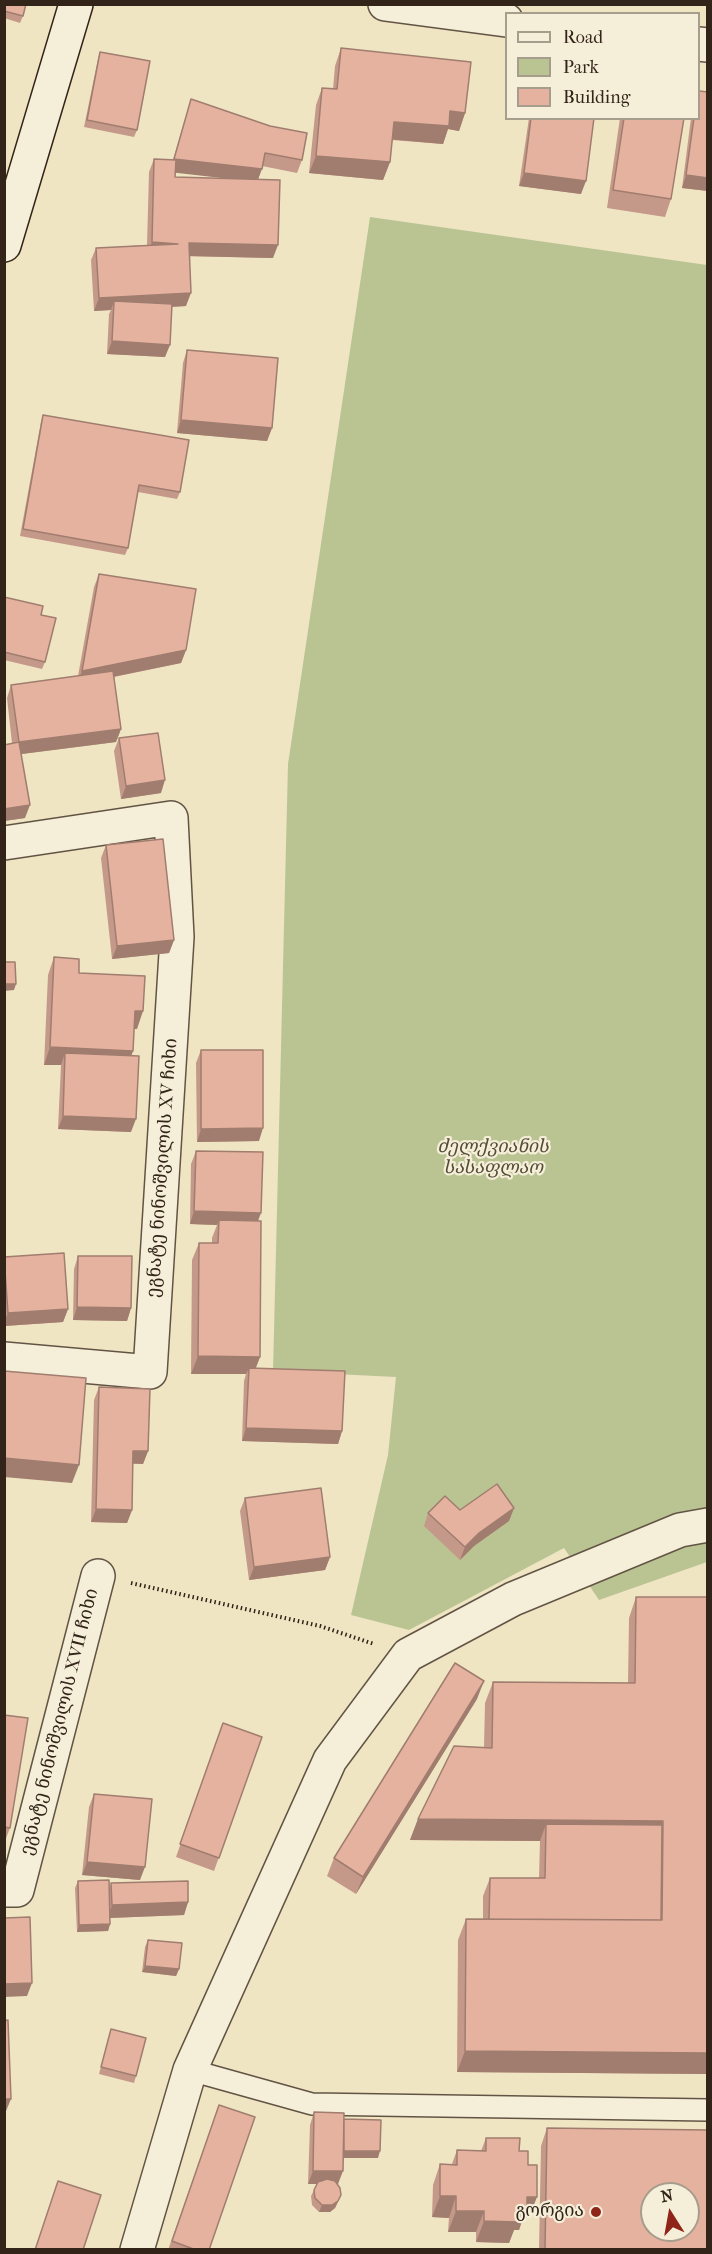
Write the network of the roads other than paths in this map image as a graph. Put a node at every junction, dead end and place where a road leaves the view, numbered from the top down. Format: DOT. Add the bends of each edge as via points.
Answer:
graph roads {
  1 [pos="76,4"];
  2 [pos="385,4"];
  3 [pos="505,20"];
  4 [pos="4,244"];
  5 [pos="4,843"];
  6 [pos="4,1359"];
  7 [pos="708,1525"];
  8 [pos="98,1576"];
  9 [pos="4,1890"];
  10 [pos="190,2070"];
  11 [pos="708,2110"];
  12 [pos="137,2250"];
  1 -- 4 [label="street"];
  2 -- 3 [label="street"];
  5 -- 6 [label="street, ეგნატე ნინოშვილის XV ჩიხი" via="171,818 177,937 150,1372"];
  7 -- 10 [label="street" via="680,1530 513,1599 408,1655 330,1760"];
  8 -- 9 [label="street, ეგნატე ნინოშვილის XVII ჩიხი" via="17,1890"];
  10 -- 11 [label="lane" via="312,2104"];
  10 -- 12 [label="street"];
}
